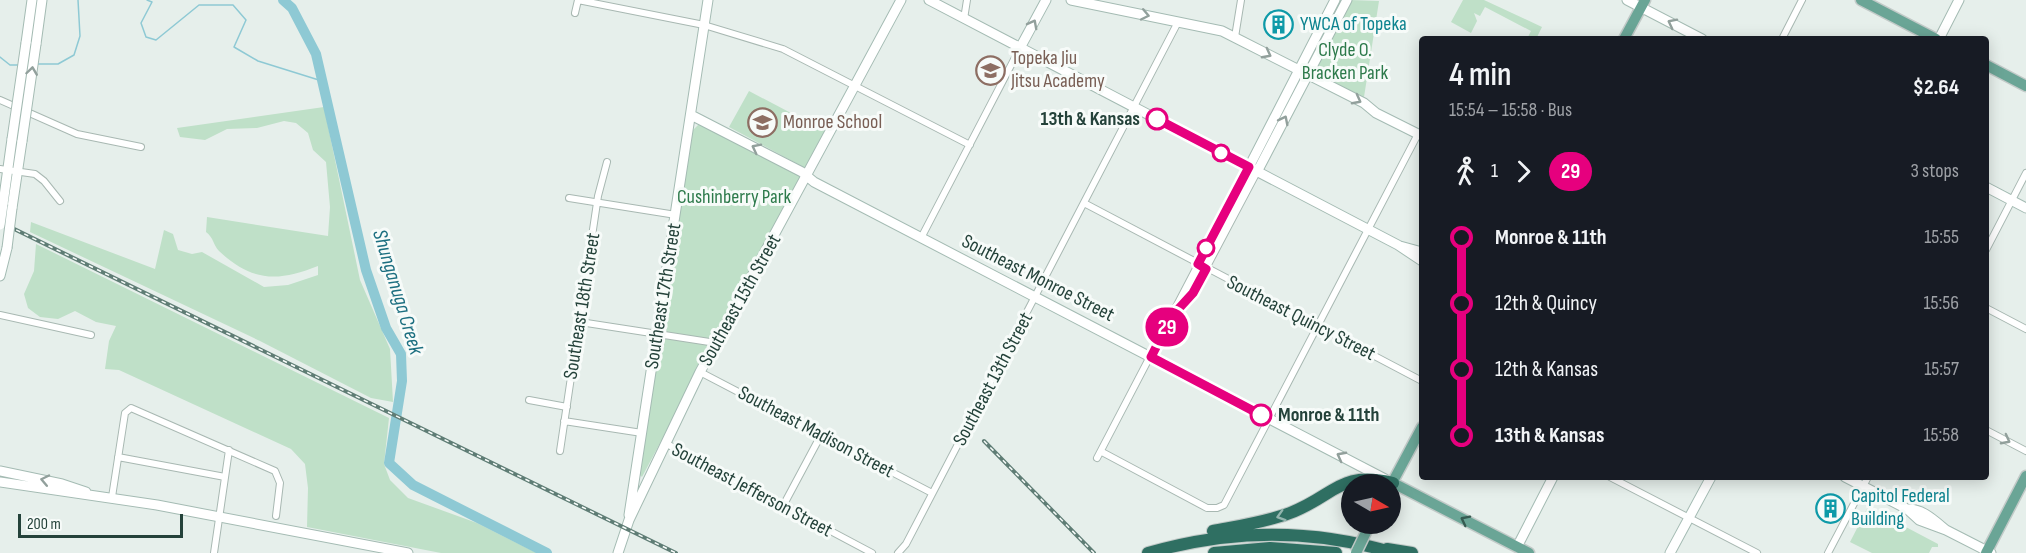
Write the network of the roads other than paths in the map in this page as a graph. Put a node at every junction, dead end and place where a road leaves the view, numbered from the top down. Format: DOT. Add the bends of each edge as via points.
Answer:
graph roads {
  1 [pos="32,0"];
  2 [pos="42,0"];
  3 [pos="578,0"];
  4 [pos="708,0"];
  5 [pos="901,0"];
  6 [pos="929,0"];
  7 [pos="967,0"];
  8 [pos="1046,0"];
  9 [pos="1071,0"];
  10 [pos="1241,0"];
  11 [pos="1335,0"];
  12 [pos="1347,0"];
  13 [pos="1627,0"];
  14 [pos="1802,0"];
  15 [pos="1861,0"];
  16 [pos="1959,0"];
  17 [pos="1111,4"];
  18 [pos="1643,4"];
  19 [pos="575,13"];
  20 [pos="964,19"];
  21 [pos="1178,22"];
  22 [pos="704,25"];
  23 [pos="1626,36"];
  24 [pos="1697,36"];
  25 [pos="1784,36"];
  26 [pos="1931,36"];
  27 [pos="1939,36"];
  28 [pos="1235,38"];
  29 [pos="31,43"];
  30 [pos="1020,48"];
  31 [pos="1989,67"];
  32 [pos="1303,74"];
  33 [pos="856,86"];
  34 [pos="2026,86"];
  35 [pos="0,100"];
  36 [pos="1134,107"];
  37 [pos="691,115"];
  38 [pos="1419,134"];
  39 [pos="1419,137"];
  40 [pos="970,144"];
  41 [pos="141,147"];
  42 [pos="607,162"];
  43 [pos="1253,169"];
  44 [pos="8,170"];
  45 [pos="2026,173"];
  46 [pos="807,177"];
  47 [pos="1989,188"];
  48 [pos="569,198"];
  49 [pos="2012,200"];
  50 [pos="60,201"];
  51 [pos="599,203"];
  52 [pos="1084,203"];
  53 [pos="8,206"];
  54 [pos="2026,208"];
  55 [pos="676,215"];
  56 [pos="0,225"];
  57 [pos="1367,229"];
  58 [pos="921,238"];
  59 [pos="1989,244"];
  60 [pos="1398,245"];
  61 [pos="1419,251"];
  62 [pos="1419,259"];
  63 [pos="1198,264"];
  64 [pos="1206,269"];
  65 [pos="0,276"];
  66 [pos="1035,297"];
  67 [pos="1989,310"];
  68 [pos="0,315"];
  69 [pos="1172,316"];
  70 [pos="580,322"];
  71 [pos="1316,326"];
  72 [pos="2026,329"];
  73 [pos="657,334"];
  74 [pos="91,336"];
  75 [pos="716,343"];
  76 [pos="1151,357"];
  77 [pos="700,372"];
  78 [pos="1419,379"];
  79 [pos="529,400"];
  80 [pos="567,406"];
  81 [pos="1269,419"];
  82 [pos="564,421"];
  83 [pos="1989,432"];
  84 [pos="642,433"];
  85 [pos="1419,433"];
  86 [pos="821,435"];
  87 [pos="665,443"];
  88 [pos="229,450"];
  89 [pos="560,451"];
  90 [pos="2026,451"];
  91 [pos="118,457"];
  92 [pos="0,471"];
  93 [pos="650,474"];
  94 [pos="1372,474"];
  95 [pos="1398,474"];
  96 [pos="2026,476"];
  97 [pos="225,477"];
  98 [pos="1551,480"];
  99 [pos="1616,480"];
  100 [pos="1708,480"];
  101 [pos="1851,480"];
  102 [pos="1866,480"];
  103 [pos="0,482"];
  104 [pos="634,482"];
  105 [pos="1341,486"];
  106 [pos="1863,486"];
  107 [pos="1401,489"];
  108 [pos="88,493"];
  109 [pos="932,493"];
  110 [pos="112,497"];
  111 [pos="783,506"];
  112 [pos="219,516"];
  113 [pos="276,516"];
  114 [pos="1689,518"];
  115 [pos="628,520"];
  116 [pos="1365,534"];
  117 [pos="1187,544"];
  118 [pos="1517,547"];
  119 [pos="1380,549"];
  120 [pos="1988,552"];
  121 [pos="214,553"];
  122 [pos="408,553"];
  123 [pos="618,553"];
  124 [pos="872,553"];
  125 [pos="898,553"];
  126 [pos="1148,553"];
  127 [pos="1214,553"];
  128 [pos="1336,553"];
  129 [pos="1356,553"];
  130 [pos="1394,553"];
  131 [pos="1412,553"];
  132 [pos="1529,553"];
  133 [pos="1670,553"];
  134 [pos="1756,553"];
  135 [pos="1828,553"];
  1 -- 29 [label="street"];
  2 -- 29 [label="street"];
  3 -- 19 [label="street"];
  3 -- 22 [label="street"];
  4 -- 22 [label="street, Southeast 17th Street"];
  5 -- 33 [label="street, Southeast 15th Street"];
  6 -- 20 [label="street"];
  7 -- 20 [label="street"];
  30 -- 8 [label="street, one-way"];
  9 -- 17 [label="street"];
  10 -- 28 [label="street"];
  11 -- 32 [label="street"];
  12 -- 32 [label="street"];
  13 -- 18 [label="street"];
  14 -- 25 [label="street"];
  15 -- 26 [label="main road"];
  16 -- 27 [label="street"];
  17 -- 21 [label="street, one-way"];
  18 -- 23 [label="main road"];
  24 -- 18 [label="street, one-way"];
  20 -- 30 [label="street"];
  21 -- 28 [label="street"];
  21 -- 36 [label="street, Southeast 13th Street"];
  22 -- 33 [label="street" via="789,52"];
  22 -- 37 [label="street, Southeast 17th Street"];
  28 -- 32 [label="street, one-way"];
  29 -- 44 [label="street, bridge" via="17,140"];
  30 -- 36 [label="street"];
  30 -- 40 [label="street"];
  31 -- 34 [label="main road"];
  32 -- 38 [label="street, one-way"];
  32 -- 43 [label="street"];
  33 -- 40 [label="street"];
  33 -- 46 [label="street, Southeast 15th Street"];
  35 -- 41 [label="street" via="77,134"];
  36 -- 43 [label="street"];
  36 -- 52 [label="street, Southeast 13th Street"];
  46 -- 37 [label="street, Southeast Monroe Street, one-way"];
  37 -- 55 [label="street, Southeast 17th Street"];
  39 -- 57 [label="street"];
  40 -- 58 [label="street"];
  42 -- 51 [label="street, Southeast 18th Street"];
  43 -- 57 [label="street"];
  43 -- 63 [label="street"];
  43 -- 64 [label="street"];
  44 -- 50 [label="street" via="40,177"];
  44 -- 53 [label="street"];
  45 -- 49 [label="street"];
  46 -- 58 [label="street, Southeast Monroe Street"];
  46 -- 75 [label="street, Southeast 15th Street"];
  47 -- 49 [label="street"];
  48 -- 51 [label="street"];
  49 -- 54 [label="street"];
  49 -- 59 [label="street"];
  51 -- 55 [label="street"];
  51 -- 70 [label="street, Southeast 18th Street"];
  52 -- 63 [label="street, Southeast Quincy Street"];
  52 -- 66 [label="street, Southeast 13th Street"];
  53 -- 56 [label="street, bridge"];
  53 -- 65 [label="street, bridge" via="7,248"];
  55 -- 73 [label="street, Southeast 17th Street"];
  57 -- 60 [label="street"];
  57 -- 71 [label="street"];
  58 -- 66 [label="street, Southeast Monroe Street"];
  60 -- 61 [label="street"];
  60 -- 62 [label="street"];
  63 -- 64 [label="street, Southeast Quincy Street"];
  63 -- 69 [label="street"];
  64 -- 69 [label="street" via="1193,293"];
  64 -- 71 [label="street, Southeast Quincy Street"];
  66 -- 76 [label="street, Southeast Monroe Street"];
  66 -- 109 [label="street, Southeast 13th Street"];
  67 -- 72 [label="street"];
  68 -- 74 [label="street"];
  69 -- 76 [label="street"];
  70 -- 73 [label="street"];
  70 -- 80 [label="street, Southeast 18th Street"];
  71 -- 78 [label="street, Southeast Quincy Street"];
  71 -- 81 [label="street"];
  73 -- 75 [label="street"];
  73 -- 84 [label="street, Southeast 17th Street"];
  75 -- 77 [label="street, Southeast 15th Street"];
  76 -- 81 [label="street, Southeast Monroe Street"];
  76 -- 81 [label="street" via="1100,455 1208,508 1222,506"];
  77 -- 86 [label="street, Southeast Madison Street"];
  77 -- 87 [label="street, Southeast 15th Street"];
  79 -- 80 [label="street"];
  80 -- 82 [label="street, Southeast 18th Street"];
  94 -- 81 [label="street, Southeast Monroe Street, one-way"];
  82 -- 84 [label="street"];
  82 -- 89 [label="street, Southeast 18th Street"];
  83 -- 90 [label="street, one-way"];
  84 -- 104 [label="street, Southeast 17th Street"];
  85 -- 95 [label="main road"];
  86 -- 109 [label="street, Southeast Madison Street"];
  86 -- 111 [label="street"];
  87 -- 93 [label="street, Southeast 15th Street"];
  87 -- 111 [label="street, Southeast Jefferson Street"];
  88 -- 91 [label="street" via="134,409 127,411"];
  88 -- 97 [label="street"];
  88 -- 113 [label="street" via="277,474 280,483"];
  91 -- 97 [label="street"];
  91 -- 110 [label="street"];
  108 -- 92 [label="street, one-way"];
  93 -- 104 [label="street" via="645,480"];
  93 -- 115 [label="street, Southeast 15th Street"];
  96 -- 120 [label="main road"];
  97 -- 112 [label="street"];
  98 -- 118 [label="street"];
  99 -- 114 [label="street"];
  100 -- 114 [label="street"];
  101 -- 106 [label="street"];
  102 -- 106 [label="street"];
  103 -- 108 [label="street"];
  104 -- 115 [label="street, Southeast 17th Street"];
  105 -- 117 [label="highway, one-way" via="1289,513 1199,535"];
  106 -- 120 [label="street" via="1919,520"];
  106 -- 135 [label="street"];
  118 -- 107 [label="main road, Southeast Monroe Street, one-way"];
  108 -- 110 [label="street"];
  109 -- 125 [label="street, Southeast 13th Street"];
  110 -- 112 [label="street"];
  111 -- 124 [label="street, Southeast Jefferson Street"];
  112 -- 121 [label="street"];
  112 -- 122 [label="street"];
  114 -- 133 [label="street"];
  114 -- 134 [label="street"];
  115 -- 123 [label="street, Southeast 15th Street"];
  116 -- 129 [label="main road, bridge"];
  117 -- 119 [label="highway" via="1281,533 1332,538"];
  117 -- 126 [label="highway"];
  118 -- 132 [label="main road, Southeast Monroe Street"];
  119 -- 130 [label="highway"];
  119 -- 131 [label="highway"];
  127 -- 128 [label="highway" via="1270,548"];
}
